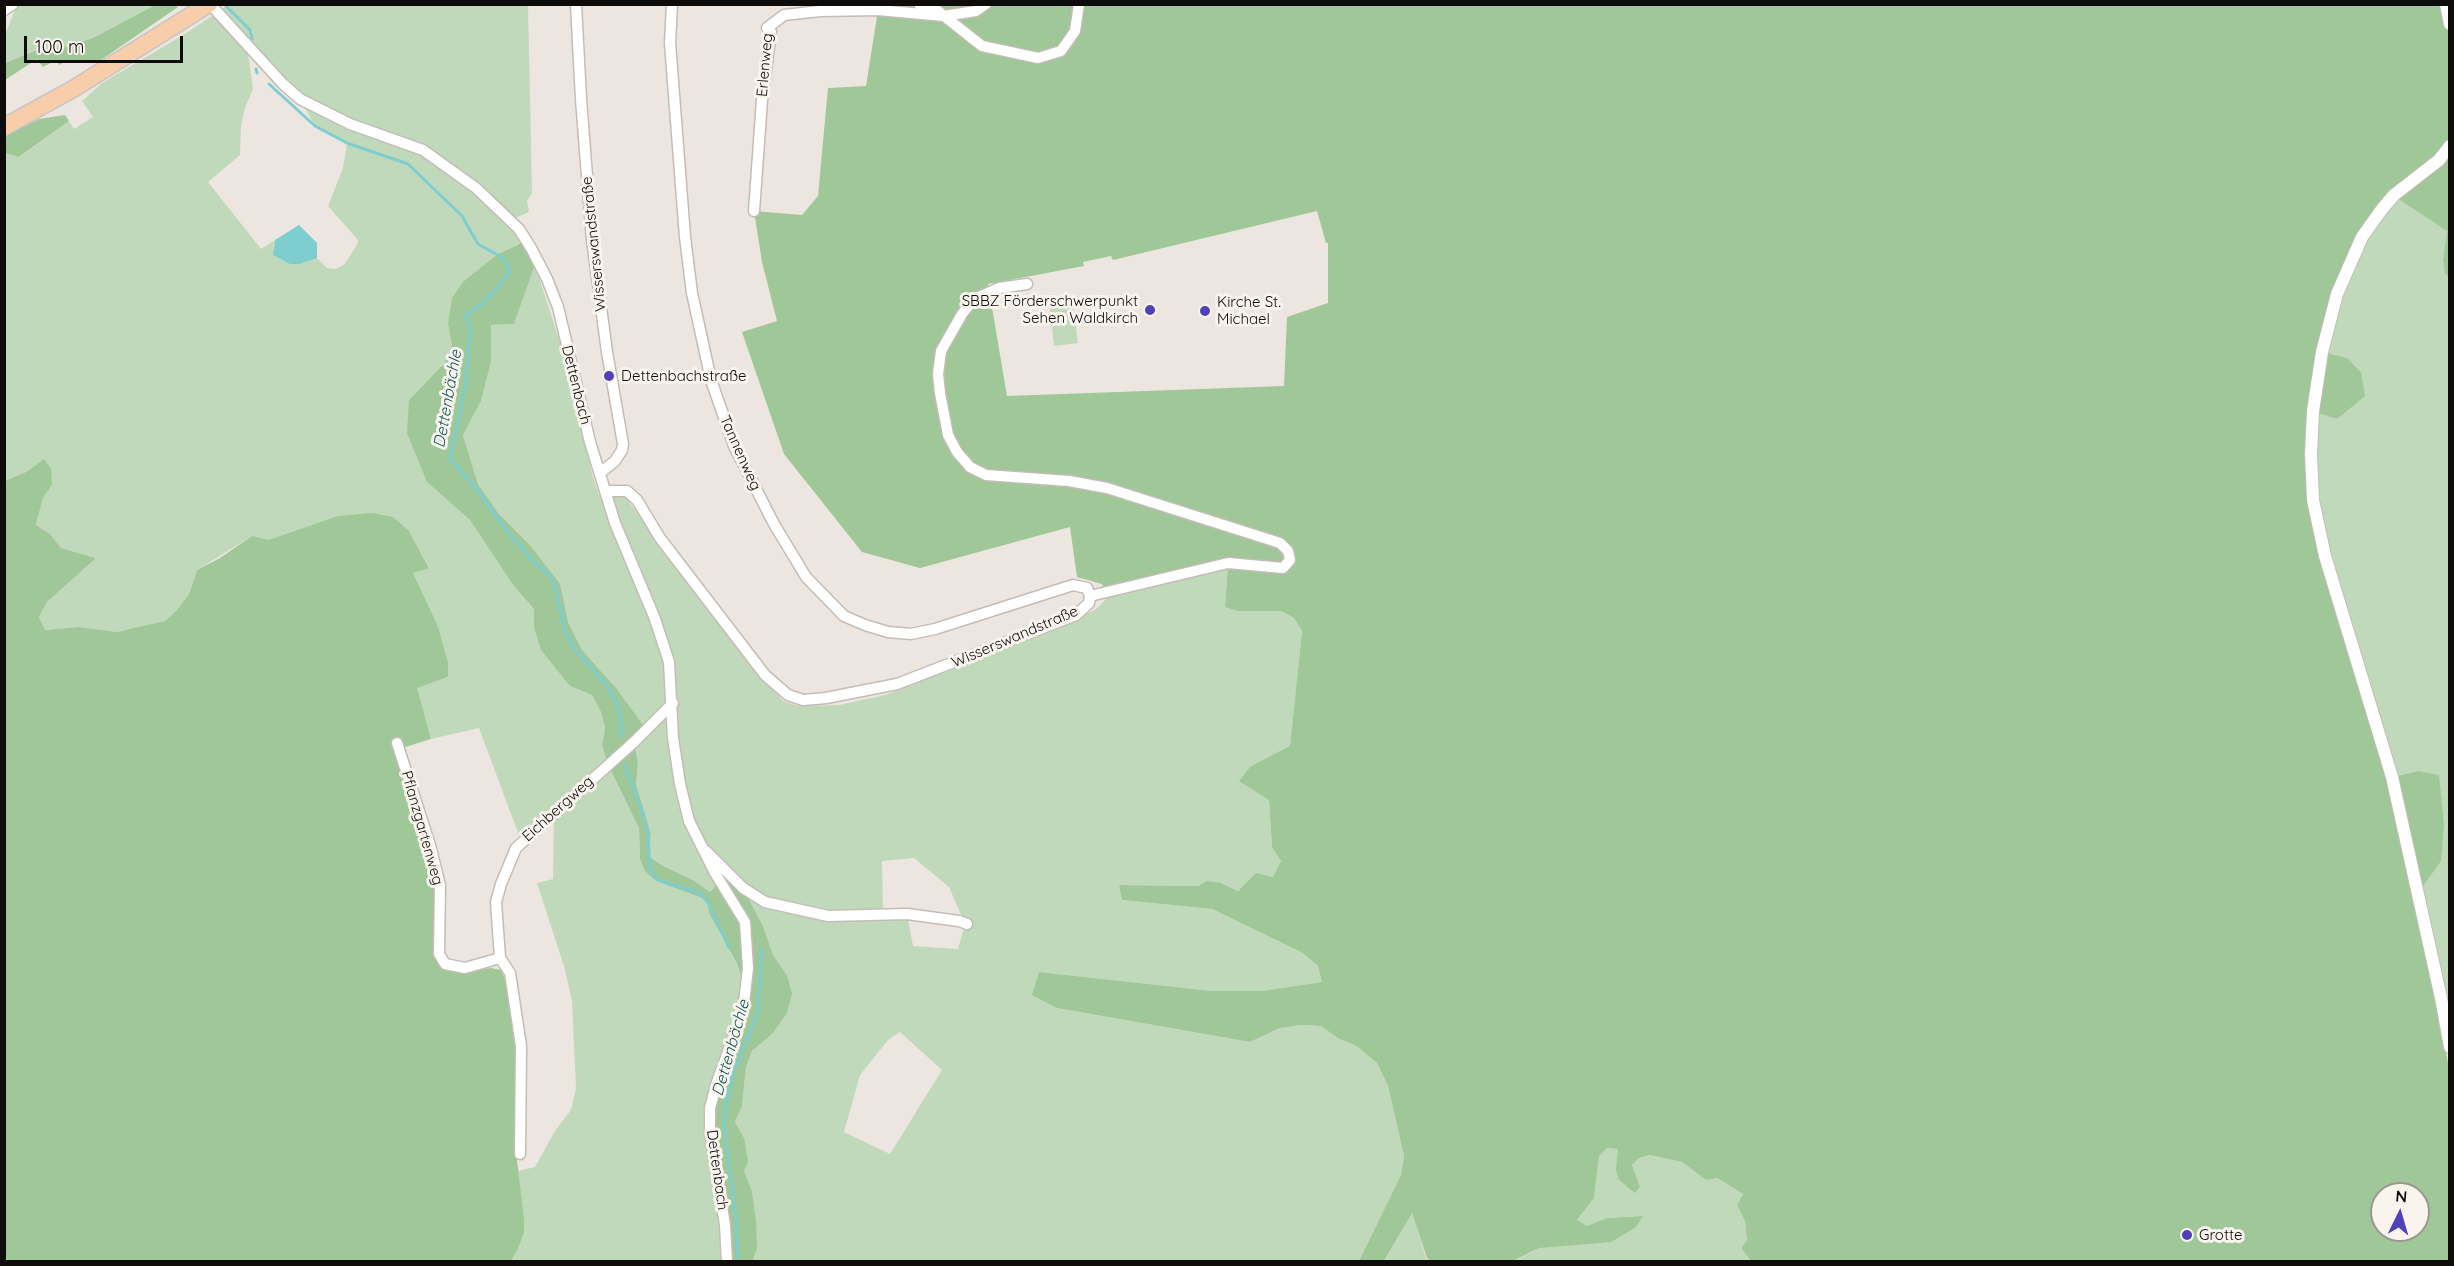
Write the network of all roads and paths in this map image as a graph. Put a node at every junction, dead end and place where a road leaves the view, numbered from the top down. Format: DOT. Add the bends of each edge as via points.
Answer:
graph roads {
  1 [pos="13,4"];
  2 [pos="209,4"];
  3 [pos="576,4"];
  4 [pos="672,4"];
  5 [pos="919,4"];
  6 [pos="986,4"];
  7 [pos="1079,4"];
  8 [pos="2446,4"];
  9 [pos="4,10"];
  10 [pos="944,15"];
  11 [pos="2450,24"];
  12 [pos="4,127"];
  13 [pos="2450,146"];
  14 [pos="754,211"];
  15 [pos="1027,284"];
  16 [pos="600,473"];
  17 [pos="605,491"];
  18 [pos="1089,596"];
  19 [pos="673,703"];
  20 [pos="397,743"];
  21 [pos="699,845"];
  22 [pos="967,924"];
  23 [pos="500,958"];
  24 [pos="2450,1047"];
  25 [pos="520,1154"];
  26 [pos="728,1262"];
  1 -- 9 [label="street"];
  2 -- 12 [label="highway"];
  2 -- 16 [label="street, Dettenbach" via="300,99 350,124 423,150 451,168 519,229 558,307"];
  3 -- 16 [label="street, Wisserswandstraße" via="593,249 623,444 615,461"];
  4 -- 18 [label="street, Tannenweg" via="670,43 685,237 692,293 711,380 734,446 806,577 844,615 865,626 911,634 965,622 1073,585 1087,588"];
  5 -- 10 [label="street"];
  6 -- 10 [label="street" via="976,11"];
  7 -- 10 [label="street" via="1075,31 1060,51 1038,58 982,46"];
  8 -- 11 [label="street"];
  10 -- 14 [label="street, Erlenweg" via="820,10 784,15 767,28 771,32"];
  13 -- 24 [label="street" via="2439,160 2394,195 2362,237 2337,294 2322,352 2311,454 2313,500 2325,556 2392,777"];
  15 -- 18 [label="street, Wisserswandstraße" via="999,288 974,299 941,351 938,374 948,435 970,467 986,475 1107,488 1280,543 1288,551 1290,561 1283,568 1228,563"];
  16 -- 17 [label="street, Dettenbach"];
  17 -- 18 [label="street, Wisserswandstraße" via="627,491 637,500 660,538 765,675 788,695 803,700 897,684 1076,615 1089,603"];
  17 -- 19 [label="street, Dettenbach" via="656,618 669,662"];
  19 -- 21 [label="street, Dettenbach" via="673,738 680,784"];
  19 -- 23 [label="street, Eichbergweg" via="516,848 496,902"];
  20 -- 23 [label="street, Pflanzgartenweg" via="440,885 440,954 445,964 465,968"];
  21 -- 22 [label="street, Dettenbach" via="742,888 765,902 828,915 907,914"];
  21 -- 26 [label="street, Dettenbach" via="745,922 748,968 744,1011 710,1108"];
  23 -- 25 [label="street, Eichbergweg" via="510,973 521,1046"];
}
